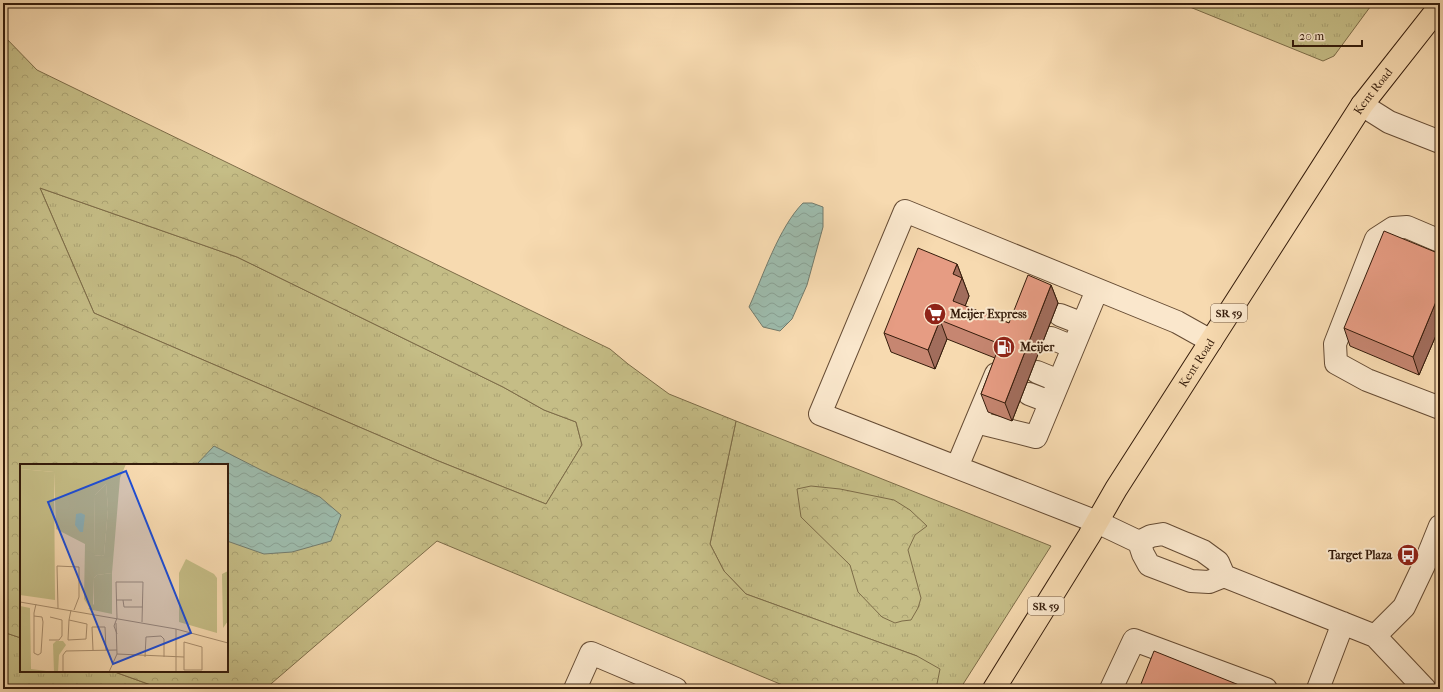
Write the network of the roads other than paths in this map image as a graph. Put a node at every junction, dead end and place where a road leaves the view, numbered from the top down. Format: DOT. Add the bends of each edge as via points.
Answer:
graph roads {
  1 [pos="1440,6"];
  2 [pos="1362,105"];
  3 [pos="1440,142"];
  4 [pos="1440,241"];
  5 [pos="1040,266"];
  6 [pos="1031,287"];
  7 [pos="1097,290"];
  8 [pos="1060,315"];
  9 [pos="1083,324"];
  10 [pos="1051,338"];
  11 [pos="1211,341"];
  12 [pos="1073,347"];
  13 [pos="1008,360"];
  14 [pos="1037,372"];
  15 [pos="1059,381"];
  16 [pos="1029,394"];
  17 [pos="1050,402"];
  18 [pos="1440,408"];
  19 [pos="976,422"];
  20 [pos="957,467"];
  21 [pos="1097,522"];
  22 [pos="1440,526"];
  23 [pos="1139,542"];
  24 [pos="1224,576"];
  25 [pos="1343,623"];
  26 [pos="1375,636"];
  27 [pos="575,689"];
  28 [pos="676,689"];
  29 [pos="994,689"];
  30 [pos="1111,689"];
  31 [pos="1266,689"];
  32 [pos="1318,689"];
  33 [pos="1426,689"];
  1 -- 2 [label="main road, Kent Road / SR 59"];
  2 -- 3 [label="lane" via="1389,122"];
  2 -- 11 [label="main road, Kent Road / SR 59"];
  4 -- 18 [label="lane" via="1407,227 1393,228 1376,239 1335,344 1336,363 1367,380"];
  5 -- 6 [label="lane"];
  5 -- 7 [label="lane"];
  5 -- 20 [label="lane" via="905,210 820,414"];
  7 -- 9 [label="lane"];
  7 -- 11 [label="lane" via="1178,322"];
  8 -- 9 [label="lane"];
  9 -- 12 [label="lane"];
  10 -- 12 [label="lane"];
  11 -- 21 [label="main road, Kent Road / SR 59"];
  12 -- 15 [label="lane"];
  13 -- 19 [label="lane" via="1002,358 1000,382"];
  14 -- 15 [label="lane"];
  15 -- 17 [label="lane"];
  16 -- 17 [label="lane"];
  17 -- 19 [label="lane" via="1036,437"];
  19 -- 20 [label="lane"];
  20 -- 21 [label="lane"];
  21 -- 23 [label="lane"];
  21 -- 29 [label="main road, Kent Road / SR 59"];
  22 -- 26 [label="lane" via="1404,607"];
  23 -- 24 [label="lane" via="1163,534 1203,551 1218,562"];
  23 -- 24 [label="lane" via="1149,564 1191,581 1209,582"];
  24 -- 25 [label="lane"];
  25 -- 26 [label="lane"];
  25 -- 32 [label="lane"];
  26 -- 33 [label="lane"];
  27 -- 28 [label="lane" via="591,653"];
  30 -- 31 [label="lane" via="1134,640"];
}
